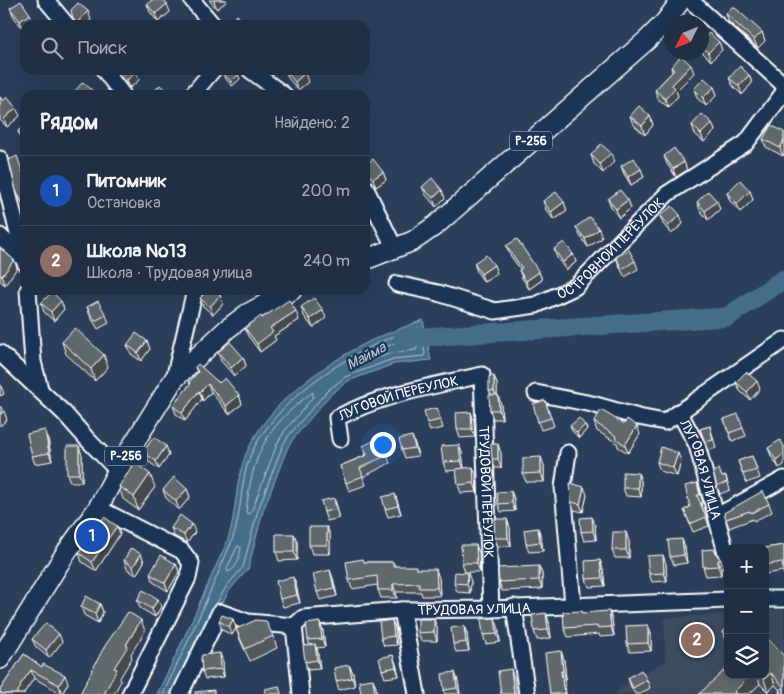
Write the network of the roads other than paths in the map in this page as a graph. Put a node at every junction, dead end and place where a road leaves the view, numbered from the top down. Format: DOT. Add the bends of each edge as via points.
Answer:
graph roads {
  1 [pos="46,0"];
  2 [pos="192,0"];
  3 [pos="681,0"];
  4 [pos="690,0"];
  5 [pos="63,20"];
  6 [pos="209,20"];
  7 [pos="108,75"];
  8 [pos="209,75"];
  9 [pos="257,75"];
  10 [pos="119,90"];
  11 [pos="196,90"];
  12 [pos="277,90"];
  13 [pos="784,91"];
  14 [pos="0,159"];
  15 [pos="370,197"];
  16 [pos="0,236"];
  17 [pos="20,241"];
  18 [pos="395,249"];
  19 [pos="20,257"];
  20 [pos="370,258"];
  21 [pos="397,284"];
  22 [pos="28,295"];
  23 [pos="194,295"];
  24 [pos="283,295"];
  25 [pos="784,340"];
  26 [pos="0,353"];
  27 [pos="482,375"];
  28 [pos="174,379"];
  29 [pos="40,389"];
  30 [pos="536,393"];
  31 [pos="679,412"];
  32 [pos="340,439"];
  33 [pos="568,453"];
  34 [pos="118,471"];
  35 [pos="784,479"];
  36 [pos="98,508"];
  37 [pos="717,516"];
  38 [pos="724,544"];
  39 [pos="769,599"];
  40 [pos="784,599"];
  41 [pos="724,600"];
  42 [pos="573,605"];
  43 [pos="514,607"];
  44 [pos="491,608"];
  45 [pos="402,610"];
  46 [pos="294,626"];
  47 [pos="0,659"];
  48 [pos="130,694"];
  49 [pos="180,694"];
  50 [pos="300,694"];
  51 [pos="417,694"];
  52 [pos="528,694"];
  1 -- 5 [label="street"];
  2 -- 6 [label="street"];
  3 -- 18 [label="main road, Р-256" via="647,40 436,225"];
  4 -- 13 [label="street, ОСТРОВНОЙ ПЕРЕУЛОК" via="783,84"];
  7 -- 10 [label="street"];
  8 -- 11 [label="street"];
  9 -- 12 [label="street"];
  13 -- 21 [label="street, ОСТРОВНОЙ ПЕРЕУЛОК" via="746,143 667,194 575,287 536,305 495,311"];
  14 -- 17 [label="street"];
  15 -- 18 [label="street"];
  16 -- 19 [label="street"];
  18 -- 20 [label="main road, Р-256"];
  22 -- 29 [label="street" via="33,362"];
  23 -- 28 [label="street"];
  24 -- 28 [label="main road, Р-256" via="227,329"];
  25 -- 31 [label="street, ЛУГОВАЯ УЛИЦА"];
  26 -- 29 [label="street"];
  27 -- 32 [label="street, ЛУГОВОЙ ПЕРЕУЛОК" via="358,407 337,418"];
  27 -- 44 [label="street, ТРУДОВОЙ ПЕРЕУЛОК"];
  28 -- 34 [label="main road, Р-256"];
  29 -- 34 [label="street"];
  30 -- 31 [label="street, ЛУГОВАЯ УЛИЦА" via="665,422"];
  31 -- 37 [label="street, ЛУГОВАЯ УЛИЦА" via="697,445"];
  33 -- 42 [label="street" via="564,487"];
  34 -- 36 [label="main road, Р-256"];
  35 -- 37 [label="street"];
  36 -- 47 [label="main road, Р-256" via="65,554"];
  36 -- 48 [label="street" via="182,551 191,563 185,585"];
  37 -- 38 [label="street, ЛУГОВАЯ УЛИЦА"];
  39 -- 40 [label="street"];
  41 -- 42 [label="street, ТРУДОВАЯ УЛИЦА"];
  42 -- 43 [label="street, ТРУДОВАЯ УЛИЦА"];
  43 -- 44 [label="street, ТРУДОВАЯ УЛИЦА"];
  43 -- 52 [label="street"];
  44 -- 45 [label="street, ТРУДОВАЯ УЛИЦА"];
  45 -- 46 [label="street, ТРУДОВАЯ УЛИЦА" via="303,618"];
  45 -- 51 [label="street"];
  46 -- 49 [label="street" via="248,622 220,612"];
  46 -- 50 [label="street"];
}
